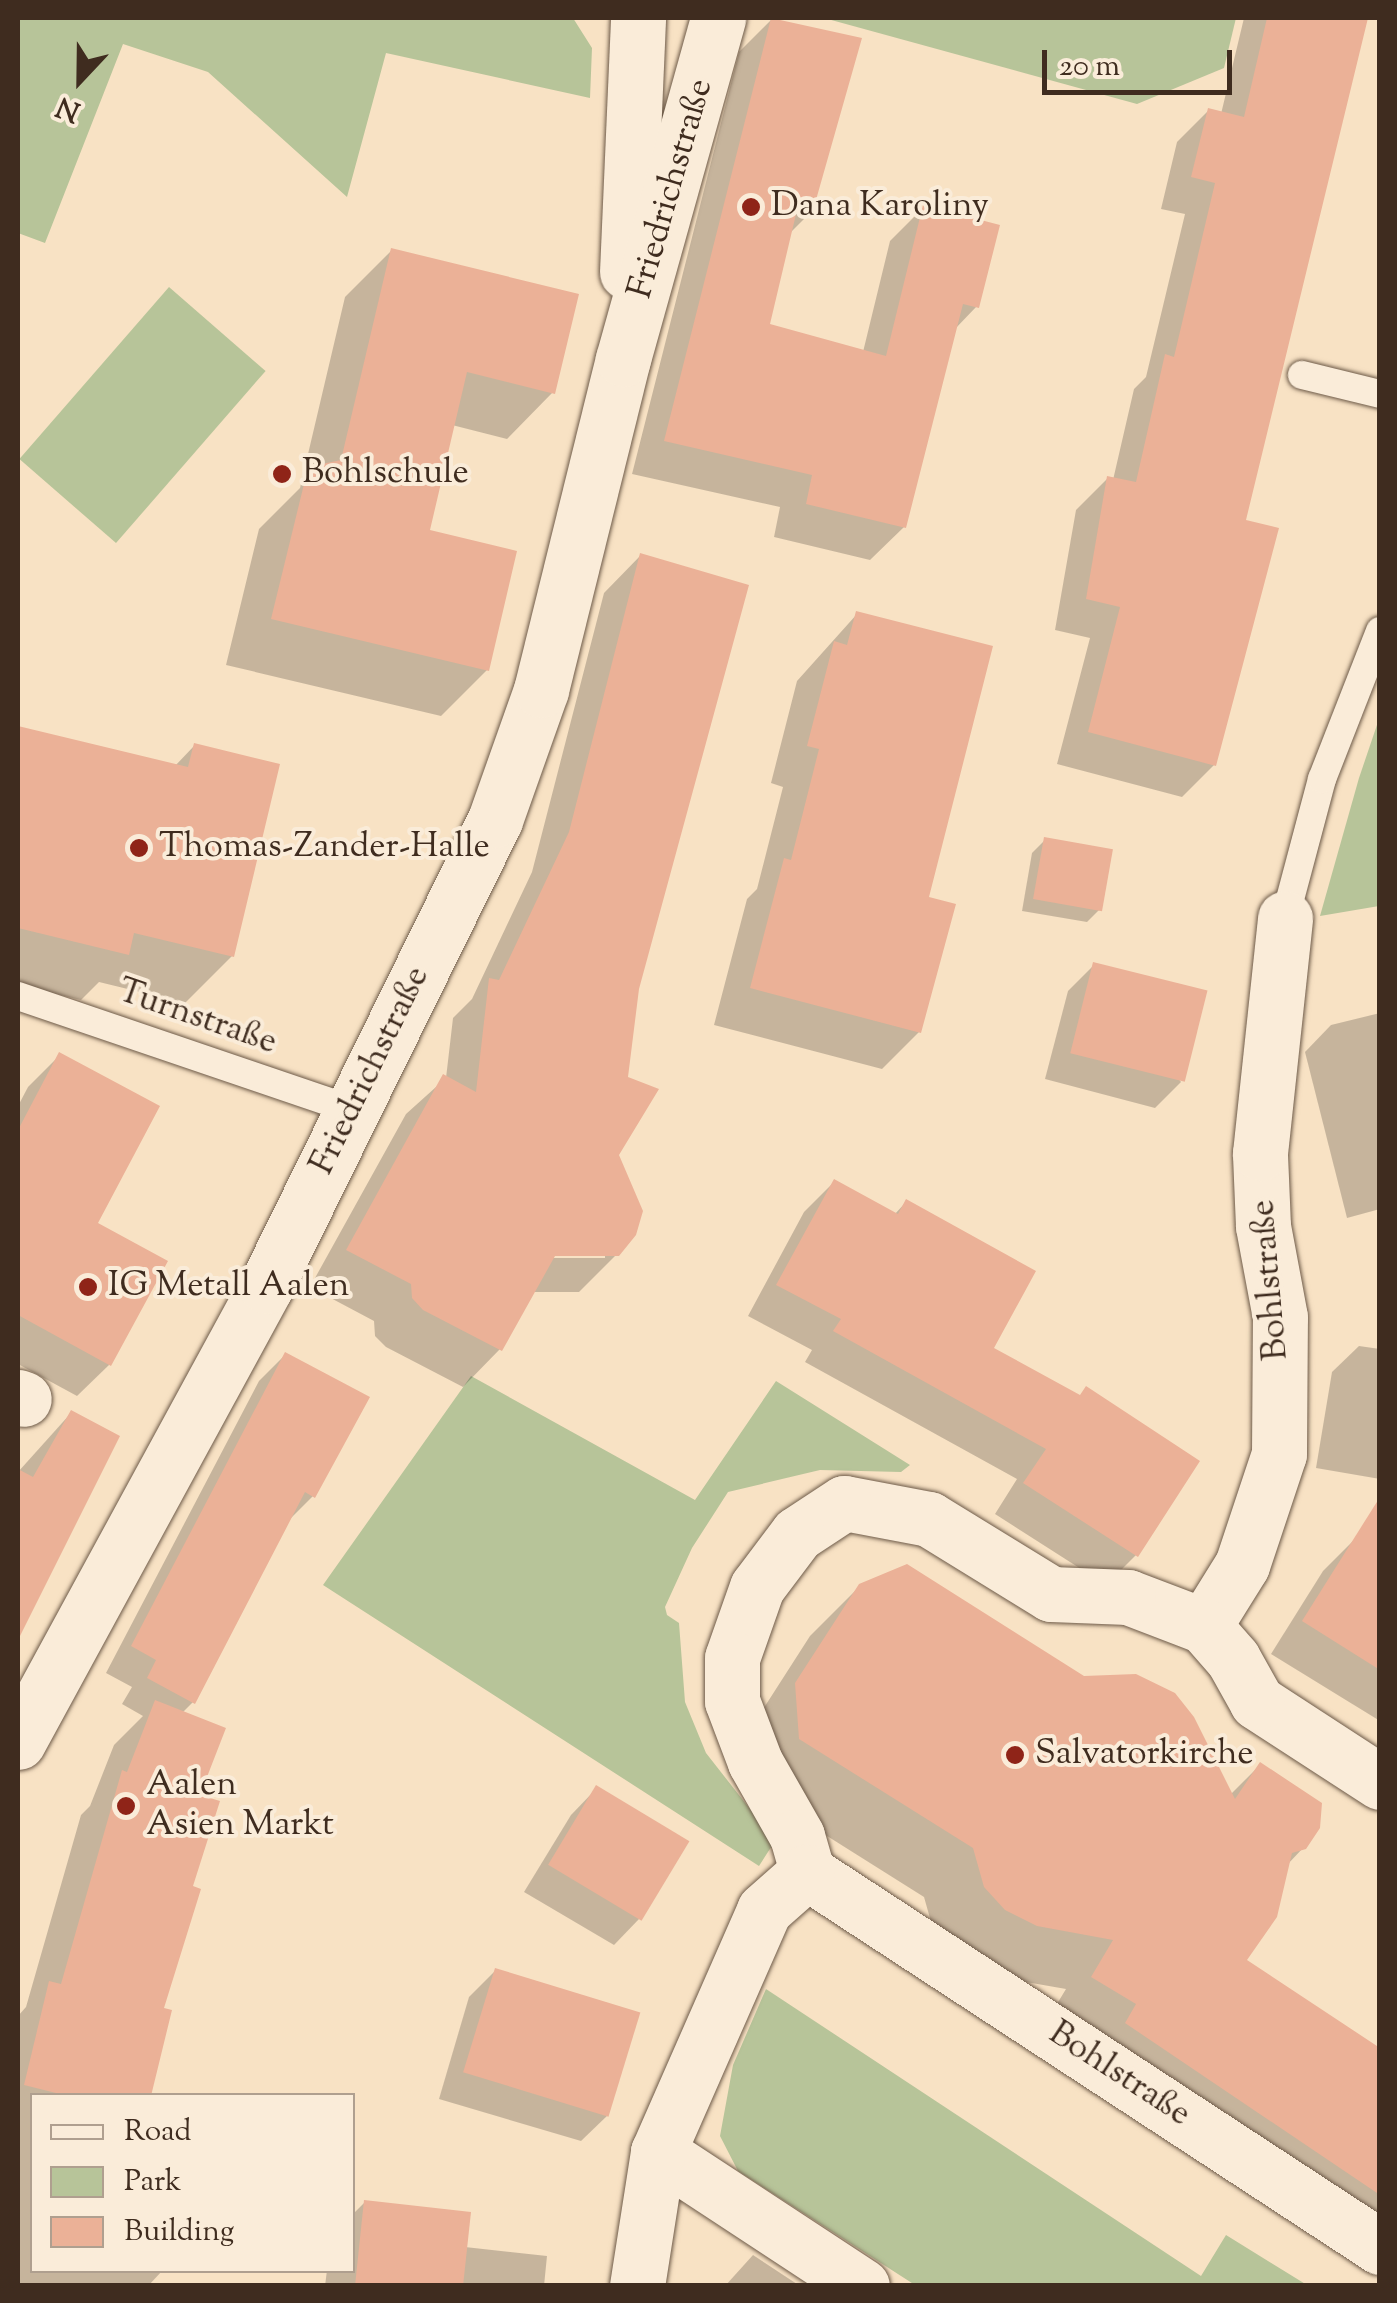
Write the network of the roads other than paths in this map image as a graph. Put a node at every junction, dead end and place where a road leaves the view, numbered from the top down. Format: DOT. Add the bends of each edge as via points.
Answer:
graph roads {
  1 [pos="638,18"];
  2 [pos="718,18"];
  3 [pos="623,360"];
  4 [pos="1302,375"];
  5 [pos="1380,394"];
  6 [pos="1380,630"];
  7 [pos="1285,918"];
  8 [pos="18,996"];
  9 [pos="354,1110"];
  10 [pos="1204,1626"];
  11 [pos="18,1742"];
  12 [pos="1380,1782"];
  13 [pos="807,1872"];
  14 [pos="658,2152"];
  15 [pos="1380,2247"];
  16 [pos="637,2286"];
  17 [pos="862,2286"];
  1 -- 3 [label="street, Friedrichstraße"];
  2 -- 3 [label="street, Friedrichstraße"];
  3 -- 9 [label="street, Friedrichstraße" via="541,690 496,820"];
  4 -- 5 [label="lane"];
  6 -- 7 [label="lane" via="1322,779"];
  7 -- 10 [label="street, Bohlstraße" via="1260,1153 1263,1226 1280,1317 1279,1454 1242,1565"];
  8 -- 9 [label="lane, Turnstraße"];
  9 -- 11 [label="street, Friedrichstraße"];
  10 -- 12 [label="street" via="1258,1702"];
  10 -- 13 [label="street" via="1128,1598 1051,1594 929,1520 844,1503 796,1534 775,1560 757,1587 732,1658 732,1702 755,1762 798,1836"];
  13 -- 14 [label="street" via="764,1910"];
  13 -- 15 [label="street, Bohlstraße"];
  14 -- 16 [label="street"];
  14 -- 17 [label="street"];
}
